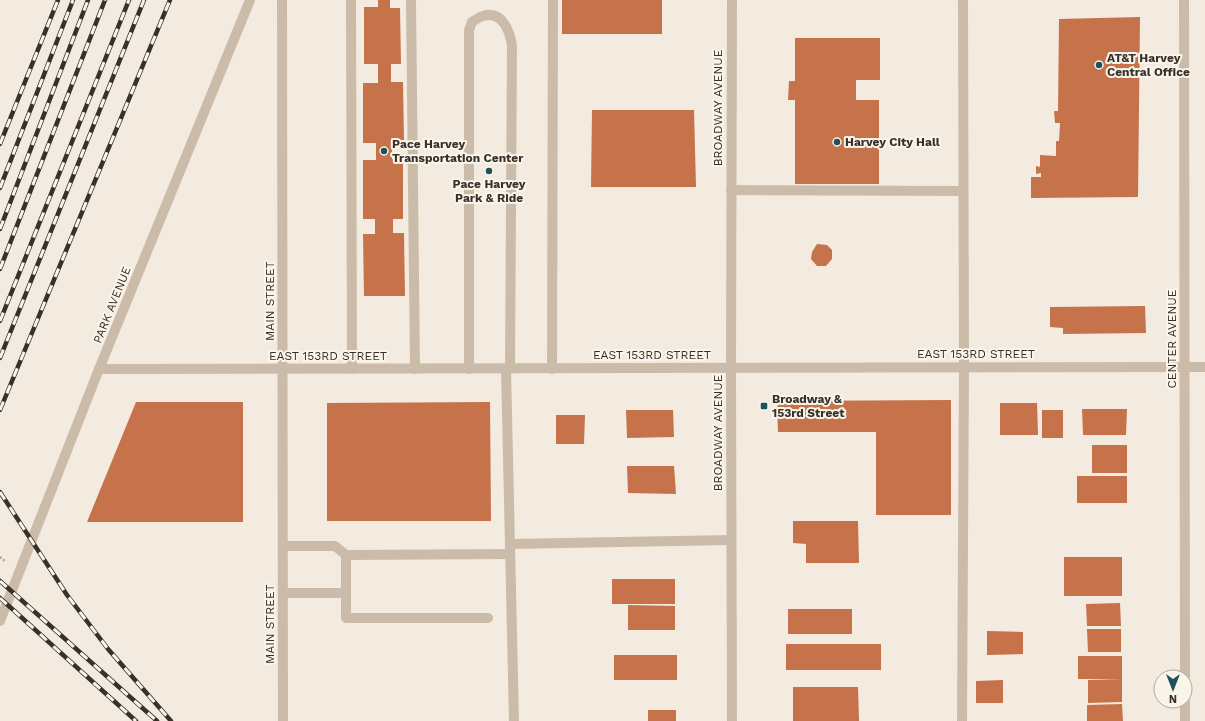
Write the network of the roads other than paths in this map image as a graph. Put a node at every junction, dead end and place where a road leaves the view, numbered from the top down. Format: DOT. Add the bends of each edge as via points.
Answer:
graph roads {
  1 [pos="250,0"];
  2 [pos="282,0"];
  3 [pos="351,0"];
  4 [pos="411,0"];
  5 [pos="553,0"];
  6 [pos="732,0"];
  7 [pos="963,0"];
  8 [pos="1184,0"];
  9 [pos="731,190"];
  10 [pos="963,191"];
  11 [pos="1185,367"];
  12 [pos="1205,367"];
  13 [pos="731,368"];
  14 [pos="964,368"];
  15 [pos="100,369"];
  16 [pos="283,369"];
  17 [pos="352,369"];
  18 [pos="415,369"];
  19 [pos="469,369"];
  20 [pos="508,369"];
  21 [pos="552,369"];
  22 [pos="731,540"];
  23 [pos="283,546"];
  24 [pos="510,549"];
  25 [pos="346,554"];
  26 [pos="283,593"];
  27 [pos="346,593"];
  28 [pos="488,618"];
  29 [pos="0,621"];
  30 [pos="1185,669"];
  31 [pos="1185,709"];
  32 [pos="283,721"];
  33 [pos="514,721"];
  34 [pos="732,721"];
  35 [pos="962,721"];
  36 [pos="1185,721"];
  1 -- 15 [label="street, PARK AVENUE"];
  2 -- 16 [label="street, MAIN STREET"];
  3 -- 17 [label="street"];
  4 -- 18 [label="street"];
  5 -- 21 [label="street"];
  6 -- 9 [label="street, BROADWAY AVENUE"];
  7 -- 10 [label="street"];
  8 -- 11 [label="street, CENTER AVENUE"];
  9 -- 10 [label="street"];
  9 -- 13 [label="street, BROADWAY AVENUE"];
  10 -- 14 [label="street"];
  11 -- 12 [label="street, EAST 153RD STREET"];
  11 -- 14 [label="street, EAST 153RD STREET"];
  11 -- 30 [label="street, CENTER AVENUE"];
  13 -- 14 [label="street, EAST 153RD STREET"];
  13 -- 21 [label="street, EAST 153RD STREET"];
  13 -- 22 [label="street, BROADWAY AVENUE"];
  14 -- 35 [label="street"];
  15 -- 16 [label="street, EAST 153RD STREET"];
  15 -- 29 [label="street, PARK AVENUE"];
  16 -- 17 [label="street, EAST 153RD STREET"];
  16 -- 23 [label="street, MAIN STREET"];
  17 -- 18 [label="street, EAST 153RD STREET"];
  18 -- 19 [label="street, EAST 153RD STREET"];
  19 -- 20 [label="street, EAST 153RD STREET"];
  19 -- 20 [label="street" via="469,30 472,22 483,16 493,15 502,20 507,27 512,46"];
  20 -- 21 [label="street, EAST 153RD STREET"];
  20 -- 24 [label="street"];
  22 -- 24 [label="street"];
  22 -- 34 [label="street, BROADWAY AVENUE"];
  23 -- 25 [label="street" via="335,546"];
  23 -- 26 [label="street, MAIN STREET"];
  24 -- 25 [label="street"];
  24 -- 33 [label="street"];
  25 -- 27 [label="street"];
  26 -- 27 [label="street"];
  26 -- 32 [label="street, MAIN STREET"];
  27 -- 28 [label="street" via="346,618"];
  31 -- 36 [label="street"];
}
